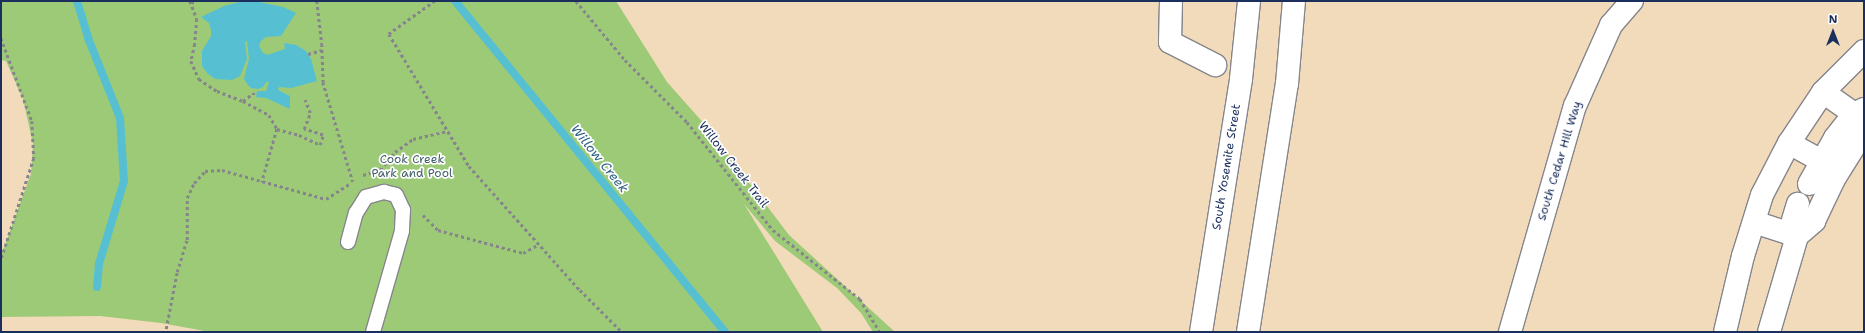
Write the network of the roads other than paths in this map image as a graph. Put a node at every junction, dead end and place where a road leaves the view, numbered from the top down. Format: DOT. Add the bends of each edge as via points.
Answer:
graph roads {
  1 [pos="1171,1"];
  2 [pos="1248,1"];
  3 [pos="1294,1"];
  4 [pos="1632,1"];
  5 [pos="1864,51"];
  6 [pos="1215,65"];
  7 [pos="1823,92"];
  8 [pos="1861,118"];
  9 [pos="1790,142"];
  10 [pos="1822,161"];
  11 [pos="1809,184"];
  12 [pos="1798,204"];
  13 [pos="1754,222"];
  14 [pos="1797,236"];
  15 [pos="348,242"];
  16 [pos="373,332"];
  17 [pos="1201,332"];
  18 [pos="1248,332"];
  19 [pos="1510,332"];
  20 [pos="1725,332"];
  21 [pos="1769,332"];
  1 -- 6 [label="street" via="1170,42"];
  2 -- 17 [label="street, South Yosemite Street" via="1240,78"];
  3 -- 18 [label="street" via="1287,84"];
  4 -- 19 [label="street, South Cedar Hill Way" via="1612,25 1575,106"];
  5 -- 7 [label="street"];
  7 -- 8 [label="street"];
  7 -- 9 [label="street"];
  8 -- 10 [label="street" via="1835,138"];
  8 -- 14 [label="street" via="1814,221"];
  9 -- 10 [label="street"];
  9 -- 13 [label="street" via="1762,195"];
  10 -- 11 [label="street"];
  12 -- 14 [label="street" via="1793,220"];
  13 -- 14 [label="street"];
  13 -- 20 [label="street"];
  14 -- 21 [label="street"];
  15 -- 16 [label="lane" via="356,213 366,197 384,192 396,195 403,210 402,231"];
}
